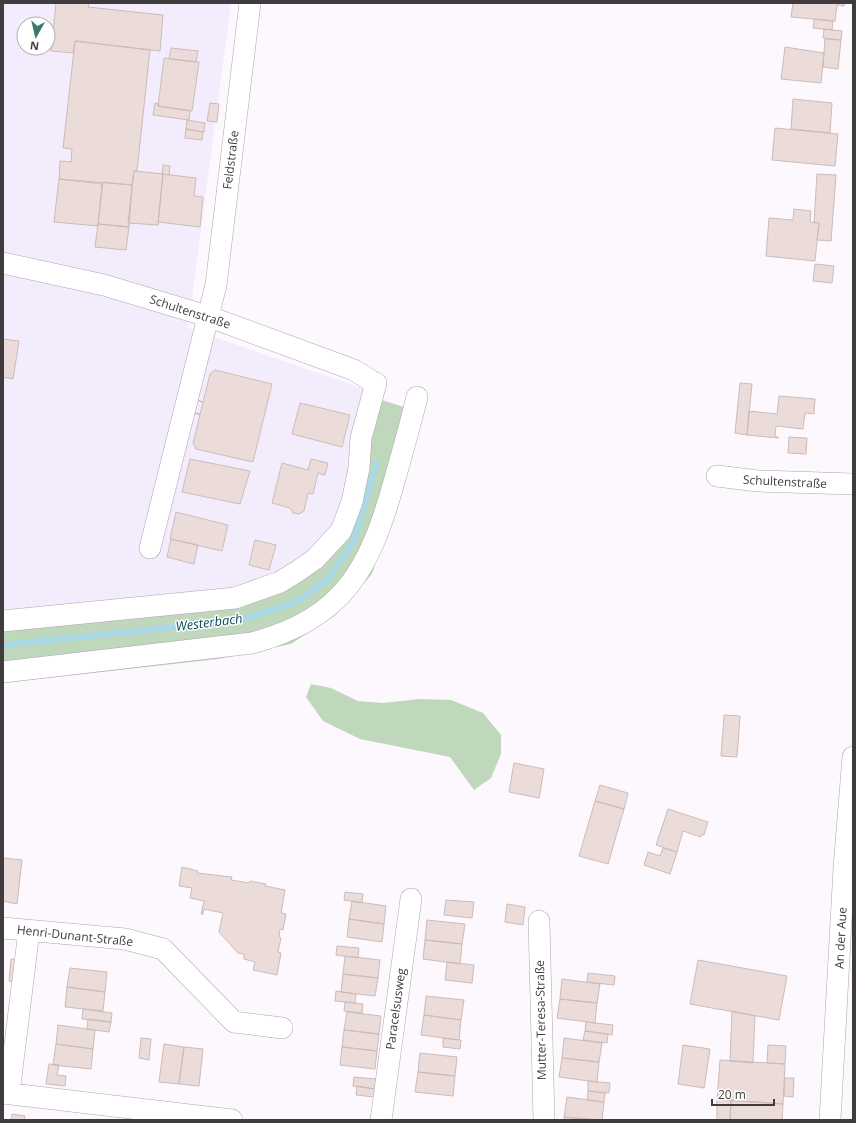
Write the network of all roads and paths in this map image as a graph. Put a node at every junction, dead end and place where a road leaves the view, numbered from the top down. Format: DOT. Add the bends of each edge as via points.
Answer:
graph roads {
  1 [pos="250,3"];
  2 [pos="3,263"];
  3 [pos="207,316"];
  4 [pos="417,397"];
  5 [pos="717,476"];
  6 [pos="853,484"];
  7 [pos="150,548"];
  8 [pos="3,621"];
  9 [pos="3,672"];
  10 [pos="853,756"];
  11 [pos="411,899"];
  12 [pos="539,921"];
  13 [pos="847,927"];
  14 [pos="3,928"];
  15 [pos="29,931"];
  16 [pos="282,1028"];
  17 [pos="6,1093"];
  18 [pos="232,1120"];
  19 [pos="381,1120"];
  20 [pos="544,1120"];
  21 [pos="830,1120"];
  1 -- 3 [label="street, Feldstraße" via="216,285"];
  2 -- 3 [label="street, Schultenstraße" via="104,285"];
  3 -- 7 [label="street, Feldstraße"];
  3 -- 8 [label="street, Schultenstraße" via="354,370 373,381 361,438 359,468 352,502 340,531 315,559 298,571 280,582 235,598"];
  4 -- 9 [label="street" via="374,544 361,570 342,595 318,614 292,630 252,643"];
  5 -- 6 [label="street, Schultenstraße" via="758,481"];
  10 -- 13 [label="street, An der Aue"];
  11 -- 19 [label="street, Paracelsusweg"];
  12 -- 20 [label="street, Mutter-Teresa-Straße"];
  13 -- 21 [label="street, An der Aue"];
  14 -- 15 [label="street, Henri-Dunant-Straße"];
  15 -- 16 [label="street, Henri-Dunant-Straße" via="125,939 163,949 234,1022"];
  15 -- 17 [label="street"];
  17 -- 18 [label="street"];
}
